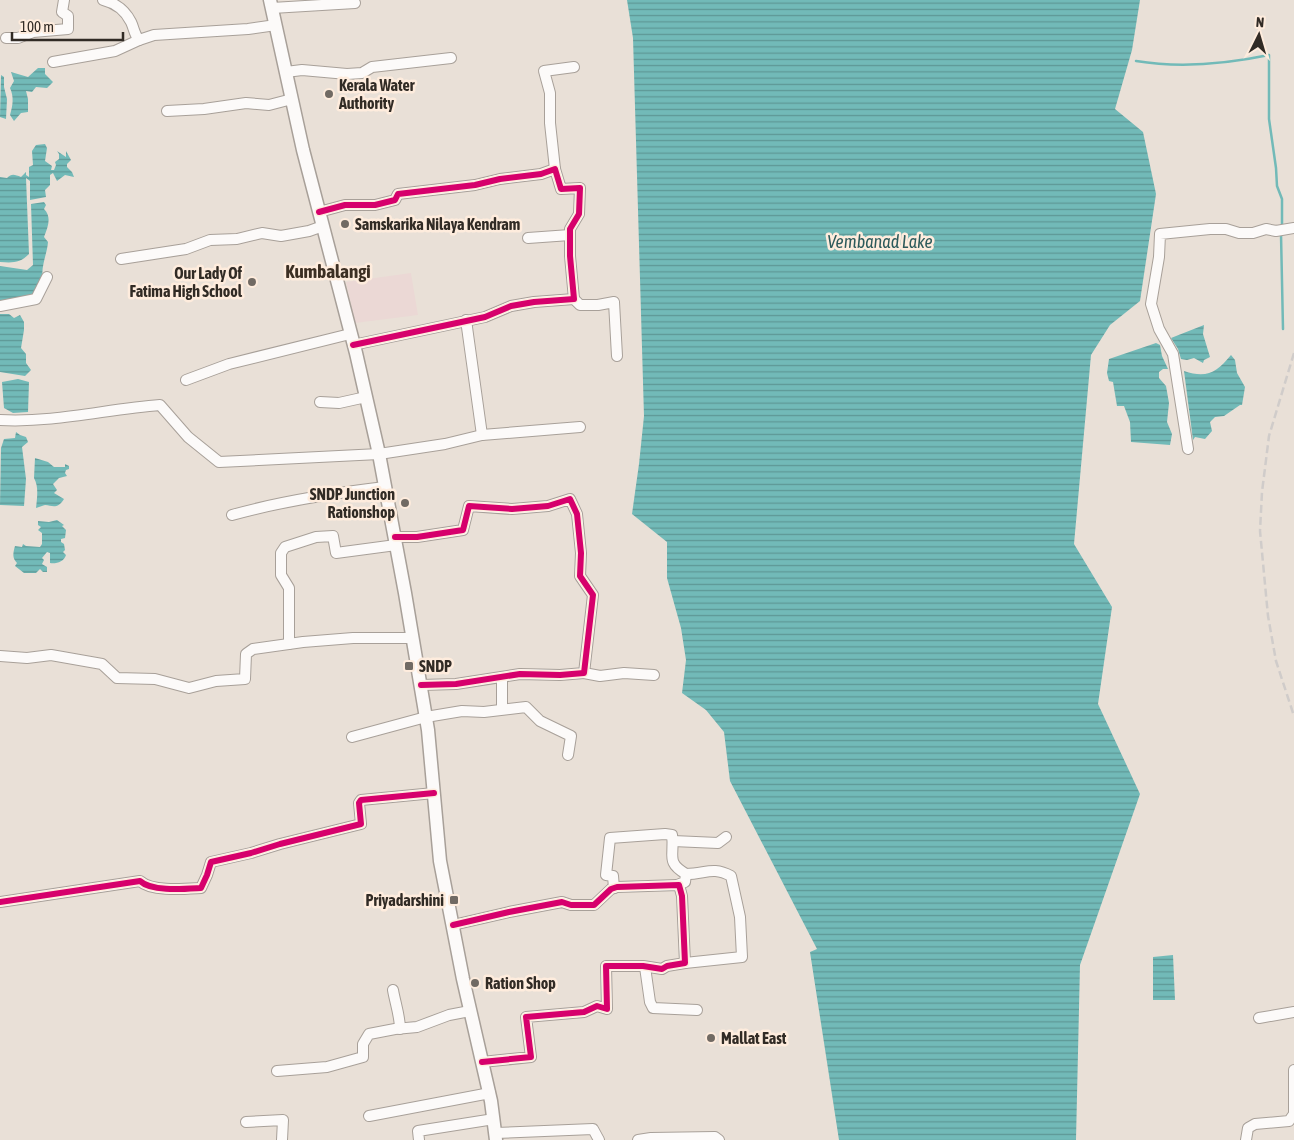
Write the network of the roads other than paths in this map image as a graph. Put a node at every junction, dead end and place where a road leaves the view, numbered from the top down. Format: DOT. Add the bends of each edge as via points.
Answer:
graph roads {
  1 [pos="64,0"];
  2 [pos="103,0"];
  3 [pos="355,3"];
  4 [pos="271,4"];
  5 [pos="276,25"];
  6 [pos="6,38"];
  7 [pos="139,40"];
  8 [pos="451,58"];
  9 [pos="53,62"];
  10 [pos="574,66"];
  11 [pos="286,72"];
  12 [pos="292,99"];
  13 [pos="167,111"];
  14 [pos="555,170"];
  15 [pos="319,212"];
  16 [pos="323,226"];
  17 [pos="1286,230"];
  18 [pos="570,236"];
  19 [pos="528,238"];
  20 [pos="121,259"];
  21 [pos="47,277"];
  22 [pos="574,299"];
  23 [pos="0,306"];
  24 [pos="466,320"];
  25 [pos="352,339"];
  26 [pos="617,356"];
  27 [pos="186,380"];
  28 [pos="366,397"];
  29 [pos="320,402"];
  30 [pos="0,419"];
  31 [pos="580,427"];
  32 [pos="482,435"];
  33 [pos="1188,449"];
  34 [pos="379,454"];
  35 [pos="385,487"];
  36 [pos="232,515"];
  37 [pos="396,541"];
  38 [pos="413,638"];
  39 [pos="289,644"];
  40 [pos="0,656"];
  41 [pos="584,673"];
  42 [pos="654,675"];
  43 [pos="502,677"];
  44 [pos="421,685"];
  45 [pos="502,709"];
  46 [pos="426,717"];
  47 [pos="352,736"];
  48 [pos="568,755"];
  49 [pos="434,793"];
  50 [pos="726,837"];
  51 [pos="673,841"];
  52 [pos="686,874"];
  53 [pos="677,885"];
  54 [pos="614,888"];
  55 [pos="0,902"];
  56 [pos="452,925"];
  57 [pos="685,963"];
  58 [pos="645,967"];
  59 [pos="393,990"];
  60 [pos="698,1010"];
  61 [pos="470,1011"];
  62 [pos="1294,1012"];
  63 [pos="1259,1018"];
  64 [pos="400,1028"];
  65 [pos="482,1062"];
  66 [pos="1294,1070"];
  67 [pos="277,1071"];
  68 [pos="490,1093"];
  69 [pos="1294,1114"];
  70 [pos="369,1116"];
  71 [pos="494,1119"];
  72 [pos="246,1122"];
  73 [pos="496,1136"];
  74 [pos="282,1140"];
  75 [pos="419,1140"];
  76 [pos="599,1140"];
  77 [pos="638,1140"];
  78 [pos="719,1140"];
  79 [pos="1246,1140"];
  1 -- 6 [label="street" via="62,12 68,16 68,29"];
  2 -- 7 [label="street" via="121,8"];
  3 -- 4 [label="street"];
  4 -- 5 [label="main road"];
  5 -- 7 [label="street" via="154,35"];
  5 -- 11 [label="main road"];
  7 -- 9 [label="street" via="115,51"];
  8 -- 11 [label="street" via="372,67 362,73"];
  10 -- 14 [label="street" via="544,71 550,92"];
  11 -- 12 [label="main road"];
  12 -- 13 [label="street" via="269,105 246,103"];
  12 -- 15 [label="main road"];
  14 -- 15 [label="street" via="398,194 395,200 375,205 345,205"];
  14 -- 18 [label="street" via="561,189 580,188 579,214 570,229"];
  15 -- 16 [label="main road"];
  16 -- 20 [label="street" via="281,236 262,234 210,240 186,249"];
  16 -- 25 [label="main road"];
  17 -- 33 [label="street" via="1239,233 1210,229 1160,234 1151,304 1159,329 1173,354"];
  18 -- 19 [label="street"];
  18 -- 22 [label="street"];
  21 -- 23 [label="street" via="36,299"];
  22 -- 24 [label="street" via="511,306"];
  22 -- 26 [label="street" via="580,305 614,302"];
  24 -- 25 [label="street"];
  24 -- 32 [label="street"];
  25 -- 27 [label="street" via="229,364"];
  25 -- 28 [label="main road"];
  28 -- 29 [label="street" via="339,403"];
  28 -- 34 [label="main road"];
  30 -- 34 [label="street" via="46,420 160,404 188,437 219,462"];
  31 -- 32 [label="street"];
  32 -- 34 [label="street"];
  34 -- 35 [label="main road"];
  35 -- 36 [label="street" via="270,504"];
  35 -- 37 [label="main road"];
  37 -- 38 [label="main road"];
  37 -- 39 [label="street" via="336,553 333,536 285,547 281,552 281,575 289,588"];
  37 -- 41 [label="street" via="463,530 468,506 512,509 548,506 570,500 577,514 580,576 593,595"];
  38 -- 39 [label="street" via="353,638"];
  38 -- 44 [label="main road"];
  39 -- 40 [label="street" via="253,649 246,654 245,679 216,681 189,688 156,679 118,678 102,664 92,662 51,656"];
  41 -- 42 [label="street" via="600,676 624,673"];
  41 -- 43 [label="street"];
  43 -- 44 [label="street"];
  43 -- 45 [label="street"];
  44 -- 46 [label="main road"];
  45 -- 46 [label="street"];
  45 -- 48 [label="street" via="526,707 540,721 571,736"];
  46 -- 47 [label="street"];
  46 -- 49 [label="main road"];
  49 -- 55 [label="street" via="361,800 361,824 211,862 201,888 167,889 144,885 140,881"];
  49 -- 56 [label="main road" via="440,861"];
  50 -- 51 [label="street" via="718,843"];
  51 -- 52 [label="street" via="673,864"];
  51 -- 54 [label="street" via="672,835 665,834 610,838 606,876 613,876"];
  52 -- 53 [label="street" via="685,882"];
  52 -- 57 [label="street" via="720,870 731,876 740,917 742,958"];
  53 -- 54 [label="street"];
  53 -- 57 [label="street" via="684,914"];
  54 -- 56 [label="street" via="594,905 562,902"];
  56 -- 61 [label="main road"];
  57 -- 58 [label="street" via="662,969"];
  58 -- 60 [label="street" via="653,1008"];
  58 -- 65 [label="street" via="606,966 607,1010 597,1006 584,1012 526,1017 531,1058"];
  59 -- 64 [label="street"];
  61 -- 64 [label="street" via="417,1027"];
  61 -- 65 [label="main road"];
  62 -- 63 [label="street"];
  64 -- 67 [label="street" via="369,1034 363,1044 364,1058 327,1067"];
  65 -- 68 [label="main road"];
  66 -- 69 [label="street"];
  68 -- 70 [label="street"];
  68 -- 71 [label="main road"];
  69 -- 79 [label="street" via="1289,1121 1255,1124 1248,1128"];
  71 -- 73 [label="main road"];
  71 -- 75 [label="street" via="418,1131"];
  72 -- 74 [label="street" via="283,1120"];
  73 -- 76 [label="street" via="593,1129"];
  77 -- 78 [label="street"];
}
